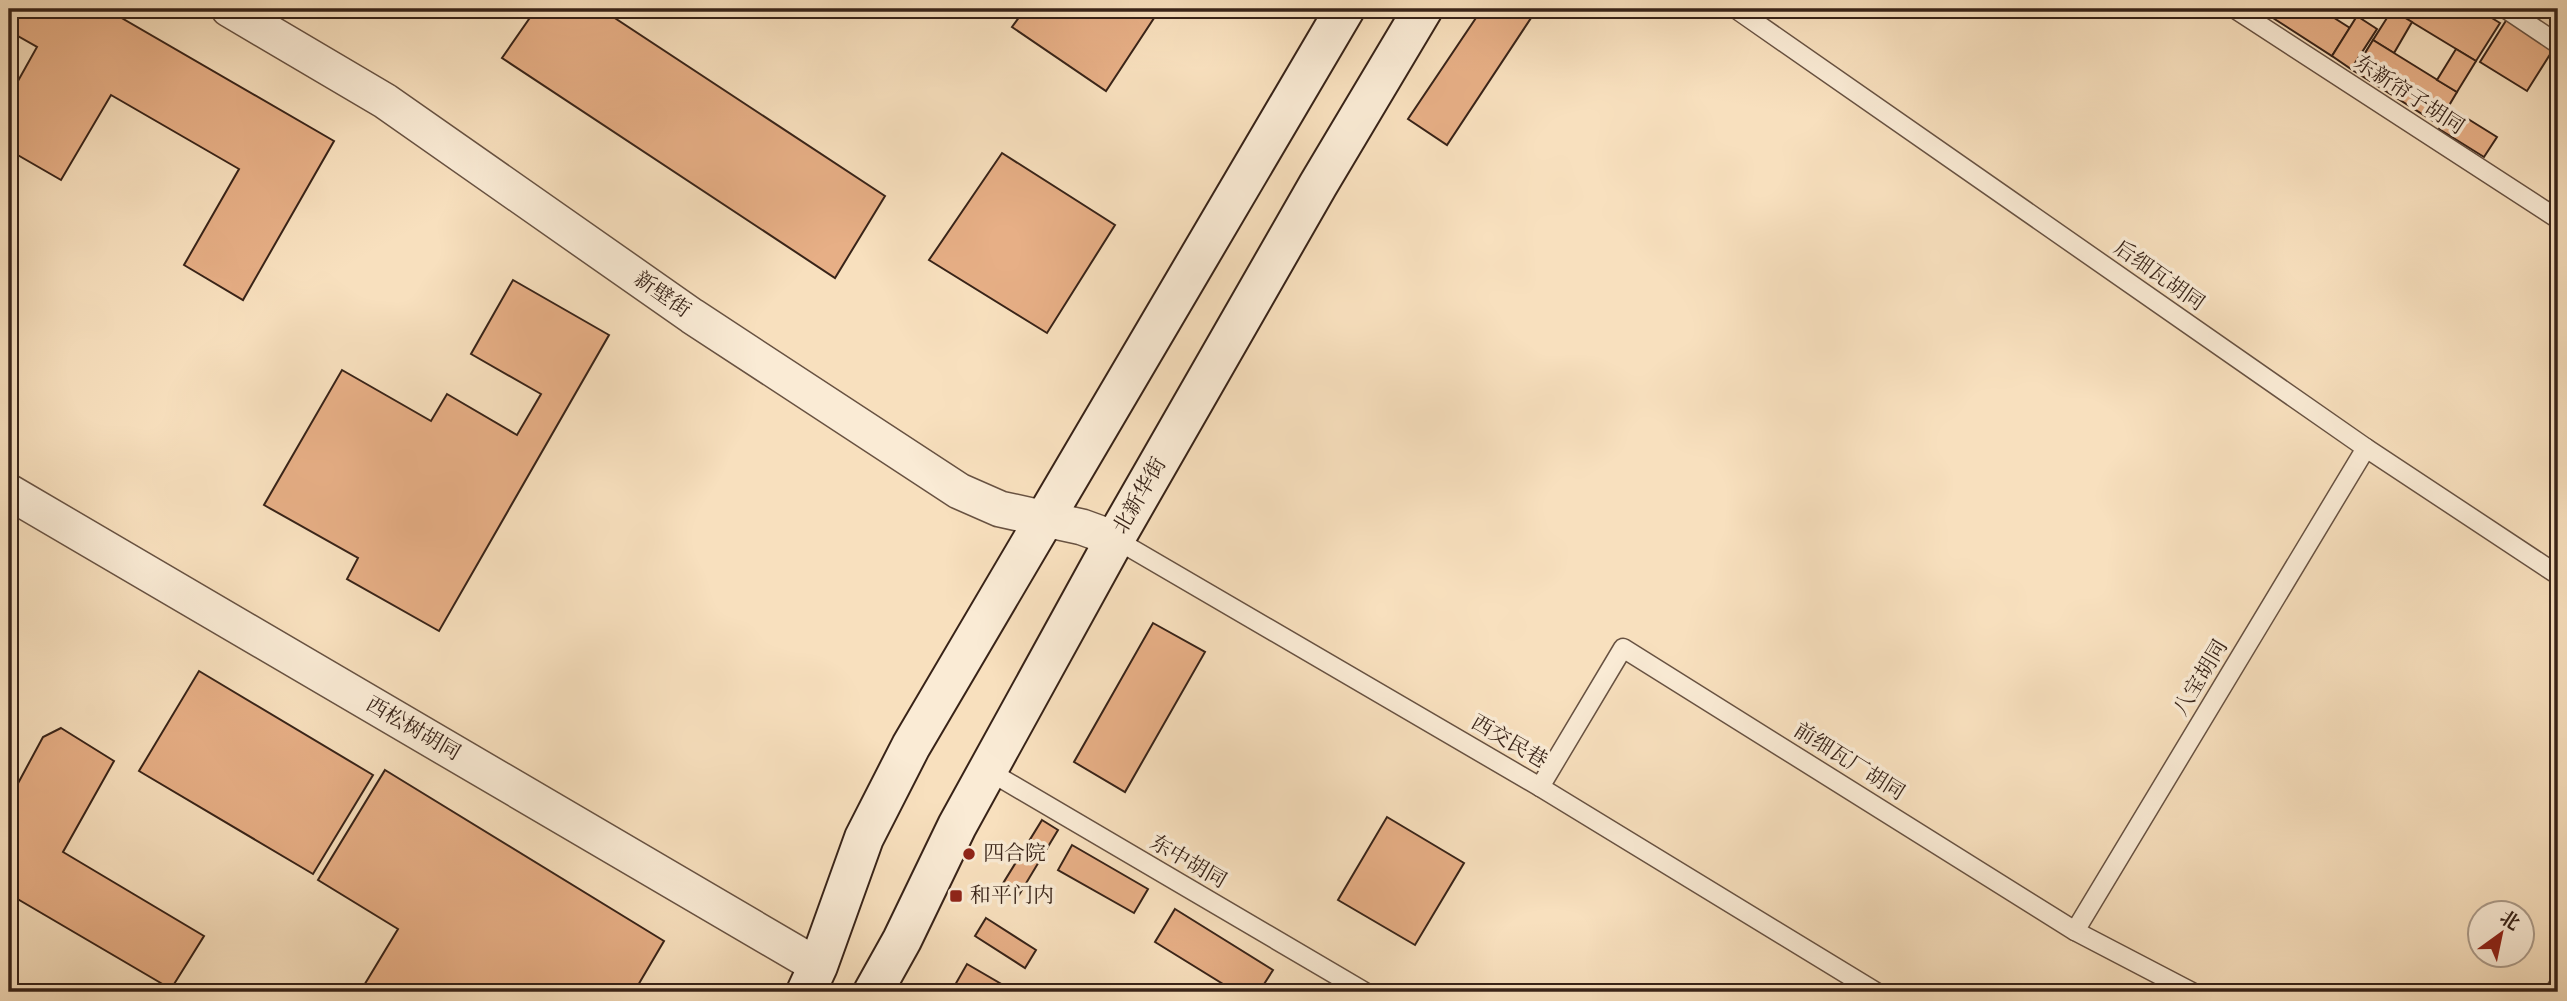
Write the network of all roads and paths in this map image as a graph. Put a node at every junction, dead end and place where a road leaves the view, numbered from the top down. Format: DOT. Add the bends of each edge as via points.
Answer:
graph roads {
  1 [pos="229,9"];
  2 [pos="1423,9"];
  3 [pos="1736,9"];
  4 [pos="2235,9"];
  5 [pos="2506,9"];
  6 [pos="1343,10"];
  7 [pos="2558,44"];
  8 [pos="2558,219"];
  9 [pos="2367,448"];
  10 [pos="9,492"];
  11 [pos="1046,519"];
  12 [pos="1115,539"];
  13 [pos="2558,575"];
  14 [pos="988,770"];
  15 [pos="1540,787"];
  16 [pos="2075,931"];
  17 [pos="812,979"];
  18 [pos="2558,986"];
  19 [pos="873,992"];
  20 [pos="1365,992"];
  21 [pos="1876,992"];
  22 [pos="2192,992"];
  23 [pos="2554,992"];
  1 -- 11 [label="street, 新壁街" via="386,101 692,316 959,491 1000,509"];
  2 -- 12 [label="street, 北新华街"];
  3 -- 9 [label="lane, 后细瓦胡同"];
  4 -- 8 [label="lane, 东新帘子胡同"];
  5 -- 7 [label="lane"];
  6 -- 11 [label="street"];
  9 -- 13 [label="lane, 后细瓦胡同"];
  9 -- 16 [label="lane, 八宝胡同"];
  10 -- 17 [label="street, 西松树胡同"];
  11 -- 12 [label="street, 新壁街"];
  11 -- 17 [label="street" via="911,746 864,838"];
  12 -- 14 [label="street, 北新华街"];
  12 -- 15 [label="lane, 西交民巷"];
  14 -- 19 [label="street, 北新华街"];
  14 -- 20 [label="lane, 东中胡同"];
  15 -- 16 [label="lane, 前细瓦厂胡同" via="1623,648"];
  15 -- 21 [label="lane, 西交民巷"];
  16 -- 22 [label="lane, 前细瓦厂胡同"];
  18 -- 23 [label="lane"];
}
